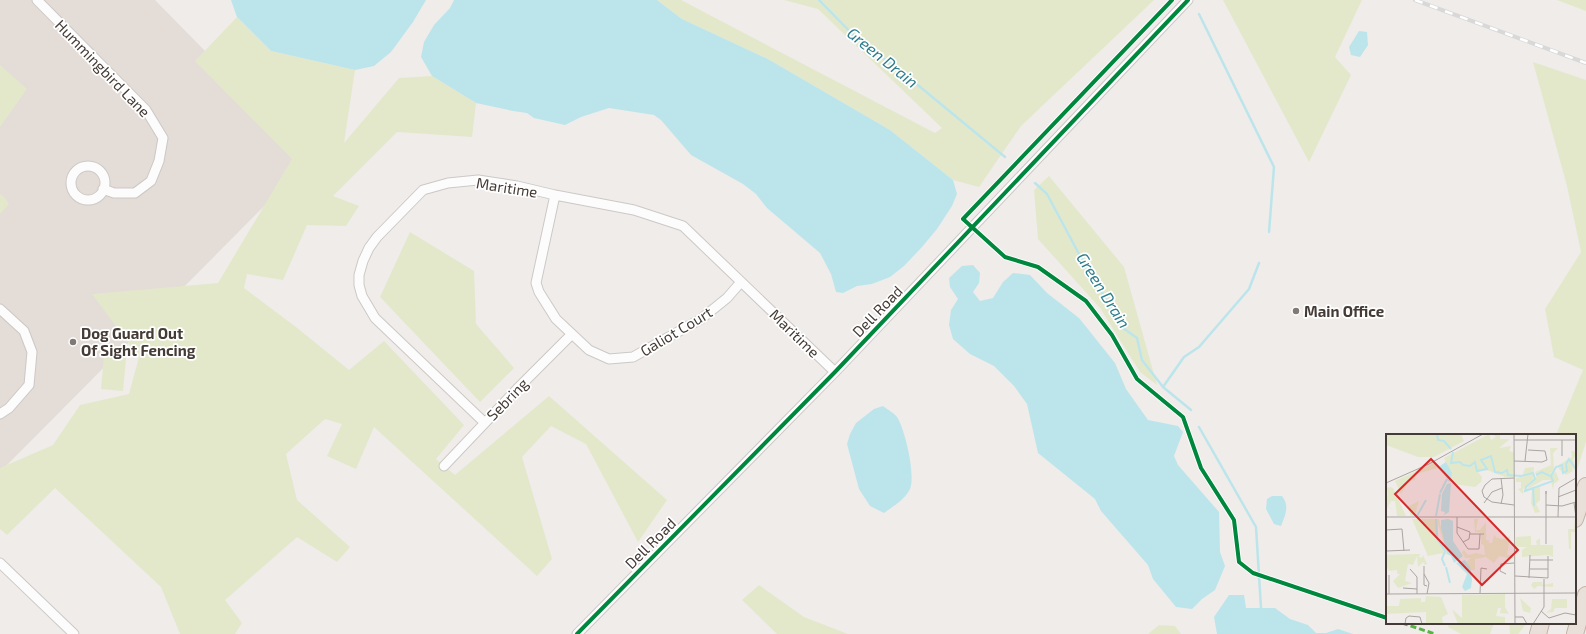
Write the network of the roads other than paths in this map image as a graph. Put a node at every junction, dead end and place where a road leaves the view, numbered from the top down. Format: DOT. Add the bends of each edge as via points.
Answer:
graph roads {
  1 [pos="37,0"];
  2 [pos="1188,0"];
  3 [pos="103,189"];
  4 [pos="555,196"];
  5 [pos="741,282"];
  6 [pos="0,310"];
  7 [pos="572,334"];
  8 [pos="835,372"];
  9 [pos="0,414"];
  10 [pos="485,423"];
  11 [pos="444,466"];
  12 [pos="1586,486"];
  13 [pos="1576,515"];
  14 [pos="0,563"];
  15 [pos="1586,596"];
  16 [pos="1541,624"];
  17 [pos="74,634"];
  18 [pos="577,634"];
  19 [pos="1538,634"];
  20 [pos="1575,634"];
  1 -- 3 [label="street, Hummingbird Lane" via="146,110 163,138 159,161 151,181 135,193 114,193"];
  2 -- 8 [label="street, Dell Road"];
  4 -- 5 [label="street, Maritime" via="634,210 683,226"];
  4 -- 7 [label="street, Galiot Court" via="536,283 538,292 548,308"];
  4 -- 10 [label="street, Maritime" via="478,180 448,183 424,190 378,237 363,261 359,285 362,296 375,318"];
  5 -- 7 [label="street, Galiot Court" via="727,298 701,319 633,357 609,359 589,350"];
  5 -- 8 [label="street, Maritime"];
  6 -- 9 [label="street" via="24,331 32,352 29,386"];
  7 -- 10 [label="street, Sebring"];
  8 -- 18 [label="street, Dell Road"];
  10 -- 11 [label="street, Sebring"];
  12 -- 13 [label="highway"];
  14 -- 17 [label="street"];
  15 -- 20 [label="highway"];
  16 -- 19 [label="highway"];
}
